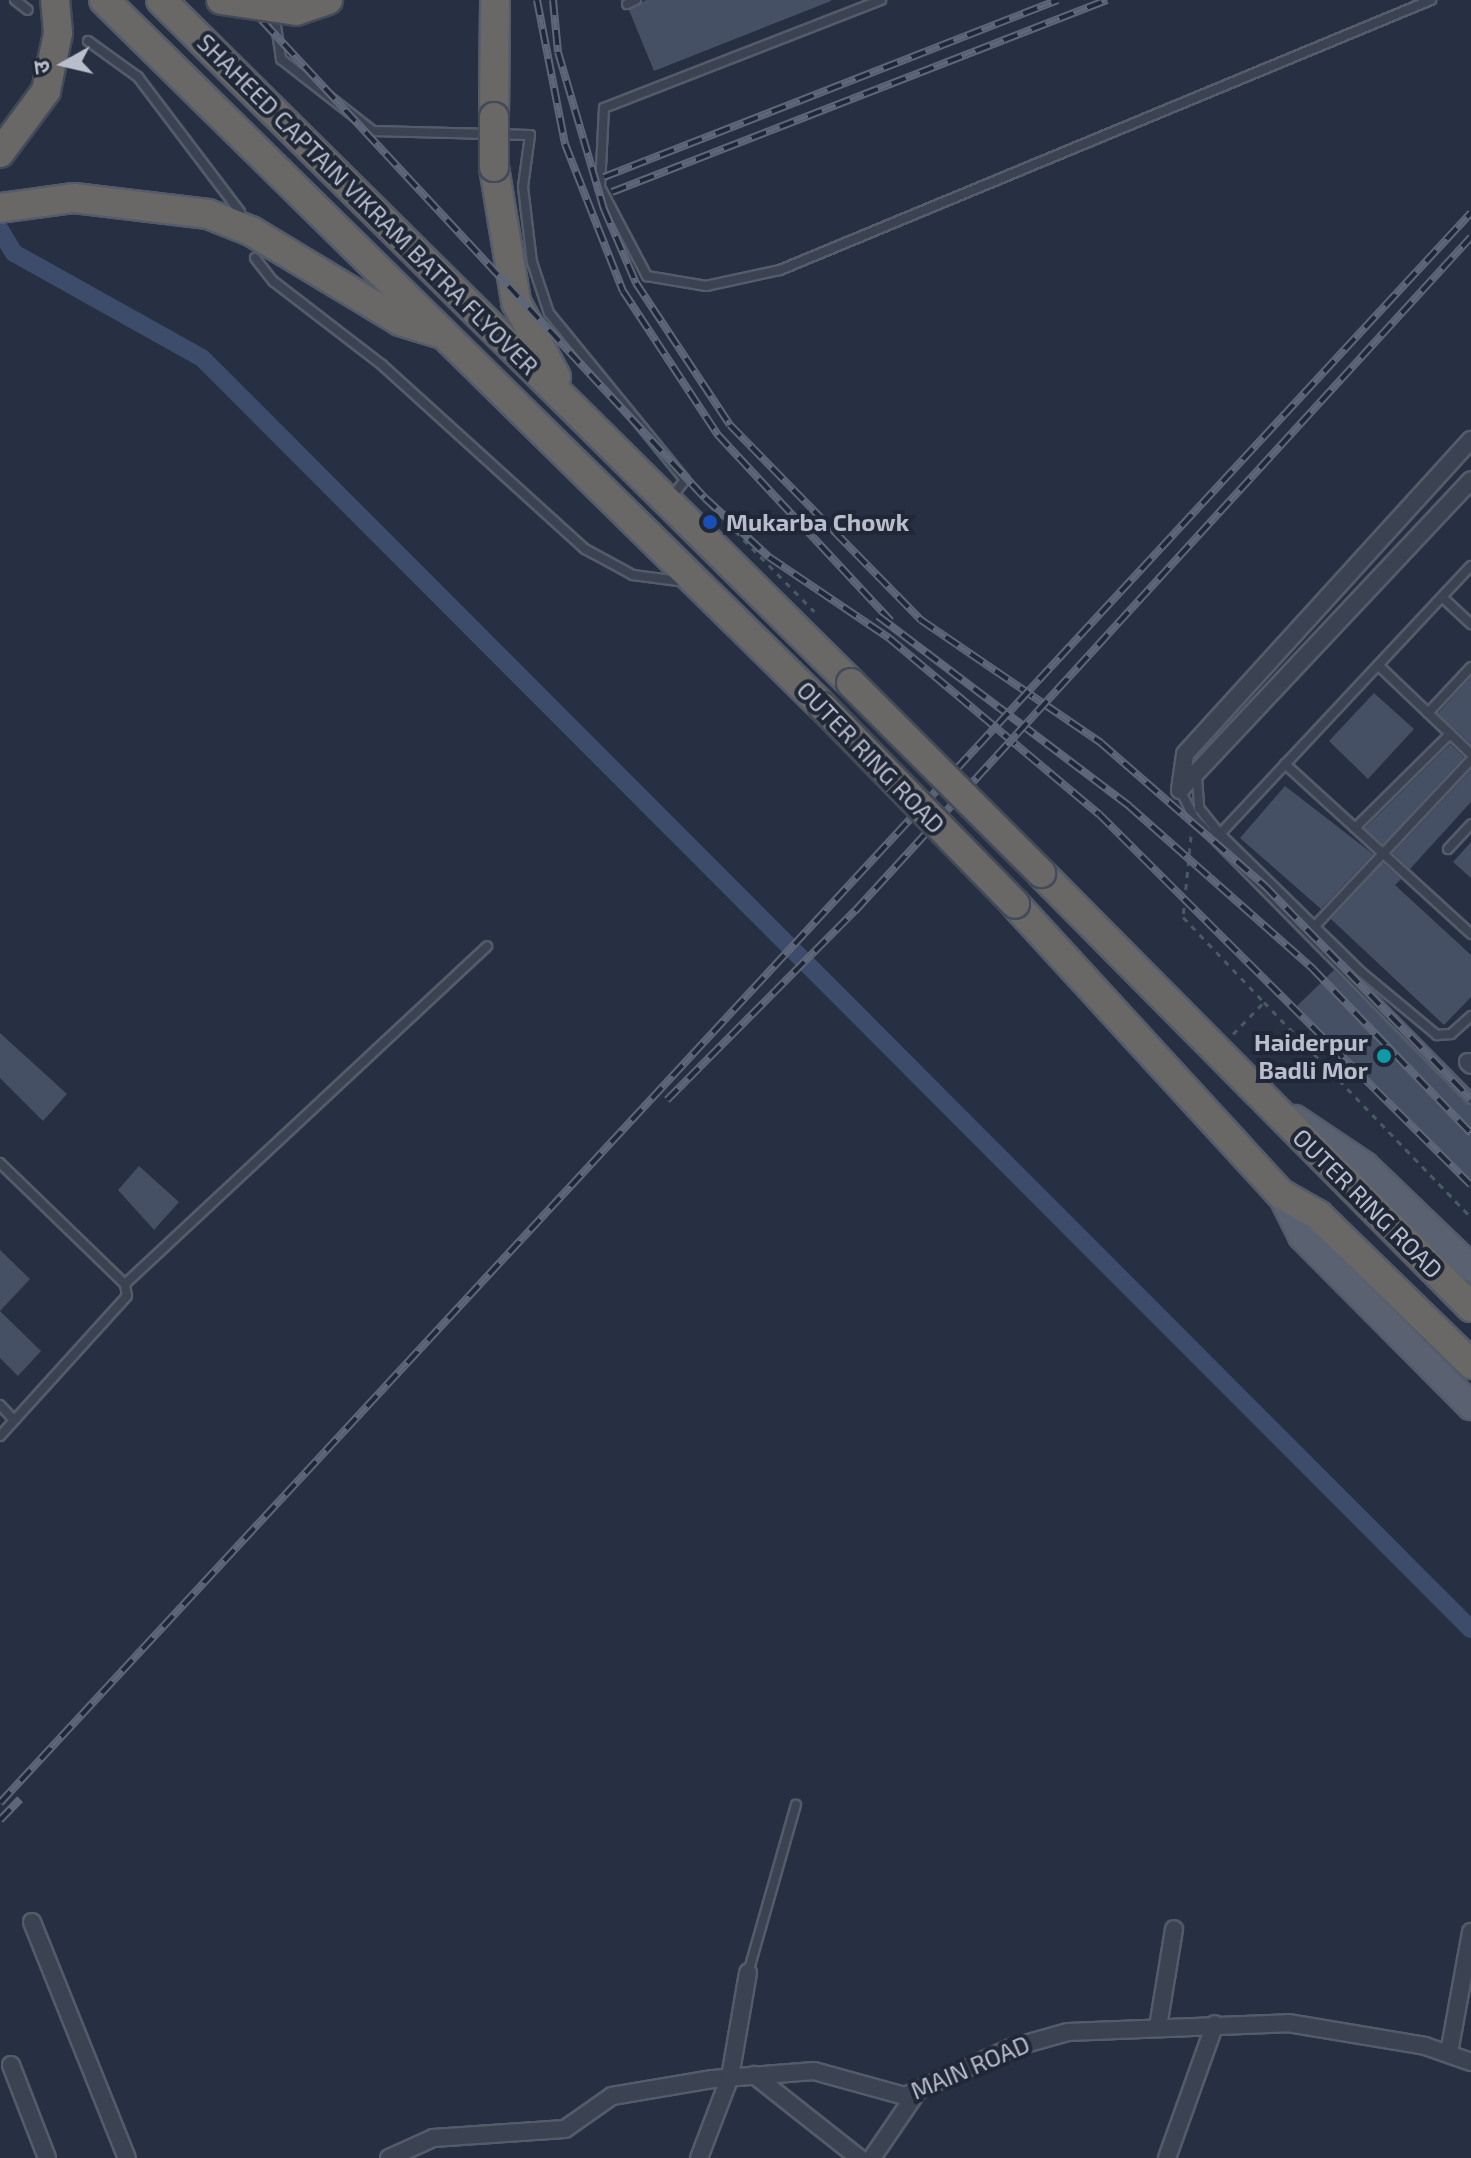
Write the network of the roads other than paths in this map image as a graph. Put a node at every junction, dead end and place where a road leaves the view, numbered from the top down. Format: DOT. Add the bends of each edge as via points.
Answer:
graph roads {
  1 [pos="15,0"];
  2 [pos="55,0"];
  3 [pos="104,0"];
  4 [pos="161,0"];
  5 [pos="221,0"];
  6 [pos="273,0"];
  7 [pos="328,0"];
  8 [pos="495,0"];
  9 [pos="881,0"];
  10 [pos="1431,0"];
  11 [pos="28,10"];
  12 [pos="88,41"];
  13 [pos="0,153"];
  14 [pos="0,208"];
  15 [pos="240,212"];
  16 [pos="255,258"];
  17 [pos="445,335"];
  18 [pos="574,409"];
  19 [pos="1471,440"];
  20 [pos="1471,480"];
  21 [pos="678,489"];
  22 [pos="1471,566"];
  23 [pos="699,583"];
  24 [pos="1442,597"];
  25 [pos="1471,624"];
  26 [pos="1378,665"];
  27 [pos="1471,667"];
  28 [pos="1428,713"];
  29 [pos="1450,734"];
  30 [pos="1185,754"];
  31 [pos="1471,757"];
  32 [pos="1285,764"];
  33 [pos="1197,775"];
  34 [pos="1180,790"];
  35 [pos="1471,824"];
  36 [pos="1355,828"];
  37 [pos="1220,834"];
  38 [pos="1448,849"];
  39 [pos="1384,854"];
  40 [pos="1314,927"];
  41 [pos="1471,934"];
  42 [pos="487,946"];
  43 [pos="1471,1016"];
  44 [pos="1265,1099"];
  45 [pos="1471,1099"];
  46 [pos="0,1163"];
  47 [pos="1281,1194"];
  48 [pos="1471,1268"];
  49 [pos="125,1284"];
  50 [pos="1471,1307"];
  51 [pos="1471,1364"];
  52 [pos="0,1405"];
  53 [pos="1471,1406"];
  54 [pos="14,1420"];
  55 [pos="0,1436"];
  56 [pos="796,1805"];
  57 [pos="32,1922"];
  58 [pos="1174,1929"];
  59 [pos="1471,1932"];
  60 [pos="748,1973"];
  61 [pos="1215,2024"];
  62 [pos="1158,2027"];
  63 [pos="1449,2053"];
  64 [pos="1471,2062"];
  65 [pos="11,2065"];
  66 [pos="754,2075"];
  67 [pos="730,2077"];
  68 [pos="917,2092"];
  69 [pos="703,2156"];
  70 [pos="47,2158"];
  71 [pos="127,2158"];
  72 [pos="389,2158"];
  73 [pos="859,2158"];
  74 [pos="872,2158"];
  75 [pos="1167,2158"];
  1 -- 11 [label="lane"];
  2 -- 13 [label="highway, bridge" via="58,33 46,91"];
  3 -- 17 [label="highway, SHAHEED CAPTAIN VIKRAM BATRA FLYOVER"];
  4 -- 18 [label="highway, SHAHEED CAPTAIN VIKRAM BATRA FLYOVER"];
  5 -- 7 [label="highway, bridge" via="296,11"];
  6 -- 21 [label="lane" via="281,59 373,131 530,135 523,187 532,262 549,313"];
  8 -- 18 [label="highway, bridge" via="494,167 516,302"];
  9 -- 10 [label="lane" via="604,108 600,187 647,276 706,286 780,270"];
  12 -- 15 [label="lane" via="138,77"];
  14 -- 17 [label="highway" via="74,198 208,214 251,231 400,321"];
  16 -- 23 [label="lane" via="273,281 382,365 585,549 633,575"];
  17 -- 23 [label="highway, OUTER RING ROAD"];
  18 -- 21 [label="highway, OUTER RING ROAD"];
  19 -- 30 [label="street"];
  20 -- 33 [label="street"];
  21 -- 44 [label="highway, OUTER RING ROAD, bridge" via="851,683"];
  22 -- 24 [label="lane"];
  23 -- 47 [label="highway, OUTER RING ROAD, bridge" via="1015,904"];
  24 -- 25 [label="lane"];
  24 -- 26 [label="lane"];
  26 -- 28 [label="lane"];
  26 -- 32 [label="lane"];
  27 -- 28 [label="lane"];
  28 -- 29 [label="lane"];
  29 -- 31 [label="lane"];
  29 -- 36 [label="lane"];
  30 -- 33 [label="lane"];
  30 -- 34 [label="street"];
  31 -- 39 [label="lane"];
  32 -- 36 [label="lane"];
  32 -- 37 [label="lane"];
  33 -- 34 [label="street"];
  33 -- 37 [label="lane" via="1199,808"];
  34 -- 45 [label="lane" via="1194,818"];
  35 -- 38 [label="lane"];
  36 -- 39 [label="lane"];
  37 -- 40 [label="lane"];
  39 -- 40 [label="lane"];
  39 -- 41 [label="lane"];
  40 -- 43 [label="lane" via="1437,1035 1451,1034"];
  42 -- 49 [label="lane"];
  44 -- 48 [label="main road, OUTER RING ROAD" via="1365,1166"];
  44 -- 50 [label="highway, OUTER RING ROAD"];
  46 -- 49 [label="lane"];
  47 -- 51 [label="highway, OUTER RING ROAD" via="1318,1215"];
  47 -- 53 [label="main road, OUTER RING ROAD" via="1302,1236"];
  49 -- 54 [label="lane" via="122,1309"];
  52 -- 54 [label="lane"];
  54 -- 55 [label="lane"];
  56 -- 60 [label="lane"];
  57 -- 71 [label="street"];
  58 -- 62 [label="street"];
  59 -- 63 [label="street"];
  60 -- 67 [label="street"];
  61 -- 62 [label="street, MAIN ROAD"];
  61 -- 63 [label="street, MAIN ROAD" via="1312,2025"];
  61 -- 75 [label="street"];
  62 -- 68 [label="street, MAIN ROAD" via="1043,2037"];
  63 -- 64 [label="street, MAIN ROAD"];
  65 -- 70 [label="street"];
  66 -- 67 [label="street, MAIN ROAD"];
  66 -- 68 [label="street, MAIN ROAD" via="814,2071 894,2096"];
  66 -- 73 [label="street"];
  67 -- 69 [label="street"];
  67 -- 72 [label="street, MAIN ROAD" via="612,2096 565,2129 433,2138"];
  68 -- 74 [label="street"];
}
